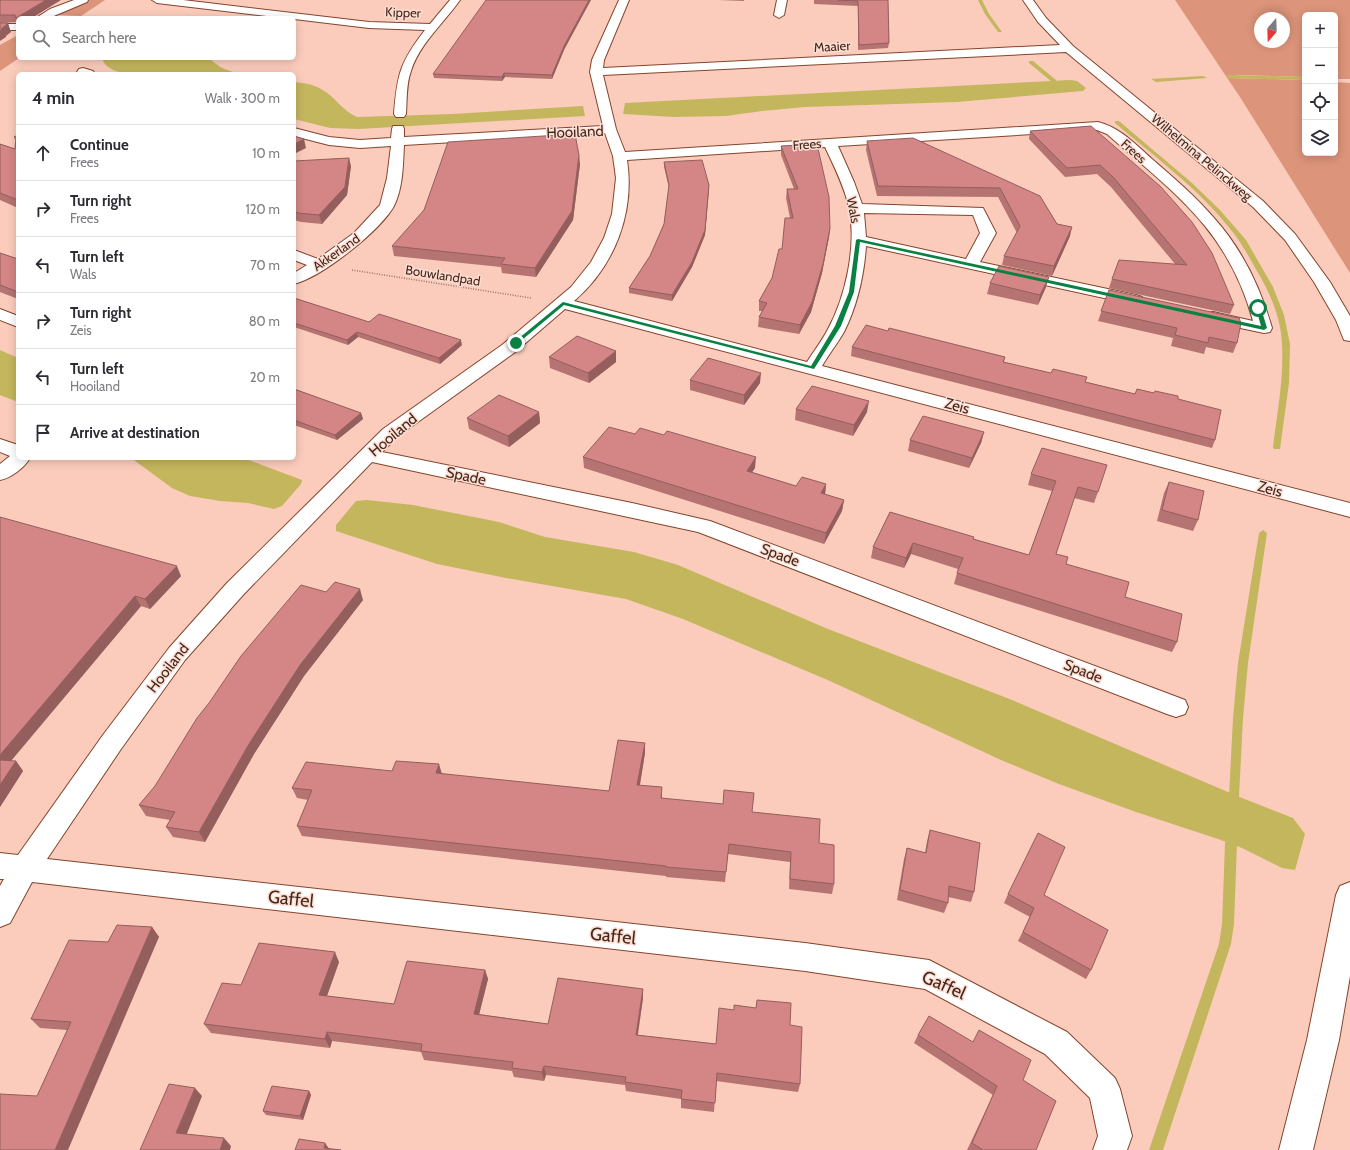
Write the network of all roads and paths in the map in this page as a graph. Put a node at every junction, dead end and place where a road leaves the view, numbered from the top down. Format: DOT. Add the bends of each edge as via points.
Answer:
graph roads {
  1 [pos="83,0"];
  2 [pos="157,0"];
  3 [pos="454,0"];
  4 [pos="624,0"];
  5 [pos="782,0"];
  6 [pos="1028,0"];
  7 [pos="779,14"];
  8 [pos="44,16"];
  9 [pos="293,16"];
  10 [pos="296,16"];
  11 [pos="0,27"];
  12 [pos="16,27"];
  13 [pos="433,28"];
  14 [pos="1069,48"];
  15 [pos="596,72"];
  16 [pos="400,114"];
  17 [pos="610,129"];
  18 [pos="296,132"];
  19 [pos="398,135"];
  20 [pos="829,142"];
  21 [pos="620,156"];
  22 [pos="856,208"];
  23 [pos="858,240"];
  24 [pos="296,256"];
  25 [pos="971,264"];
  26 [pos="320,265"];
  27 [pos="296,278"];
  28 [pos="1148,303"];
  29 [pos="563,304"];
  30 [pos="0,314"];
  31 [pos="1202,315"];
  32 [pos="16,321"];
  33 [pos="1350,336"];
  34 [pos="812,368"];
  35 [pos="0,445"];
  36 [pos="16,451"];
  37 [pos="368,456"];
  38 [pos="18,460"];
  39 [pos="0,474"];
  40 [pos="1350,510"];
  41 [pos="1176,706"];
  42 [pos="12,867"];
  43 [pos="1350,896"];
  44 [pos="0,914"];
  45 [pos="1110,1150"];
  46 [pos="1296,1150"];
  1 -- 8 [label="street"];
  2 -- 9 [label="street, Kipper"];
  3 -- 13 [label="street"];
  4 -- 15 [label="street" via="598,60"];
  5 -- 7 [label="street"];
  6 -- 14 [label="street, Wilhelmina Pelinckweg" via="1042,20"];
  10 -- 13 [label="street, Kipper" via="369,25"];
  11 -- 12 [label="street"];
  13 -- 16 [label="street" via="405,71"];
  14 -- 15 [label="street, Maaier"];
  14 -- 33 [label="street, Wilhelmina Pelinckweg" via="1258,204 1290,237 1322,282 1344,320"];
  15 -- 17 [label="street"];
  17 -- 19 [label="street, Hooiland"];
  17 -- 21 [label="street, Hooiland"];
  18 -- 19 [label="street, Hooiland" via="341,143 360,144"];
  19 -- 26 [label="street, Akkerland" via="393,183 387,205 370,227"];
  20 -- 21 [label="street, Frees"];
  20 -- 22 [label="street, Wals" via="848,183"];
  20 -- 31 [label="street, Frees" via="1098,126 1112,131 1182,194 1211,224 1245,276 1264,328"];
  21 -- 29 [label="street, Hooiland" via="622,197 612,238 598,263"];
  22 -- 23 [label="street, Wals"];
  22 -- 25 [label="street" via="978,212 988,233"];
  23 -- 25 [label="street"];
  23 -- 34 [label="street, Wals" via="852,292 838,326"];
  24 -- 26 [label="street"];
  25 -- 28 [label="street"];
  26 -- 27 [label="street, Akkerland"];
  26 -- 29 [label="path, Bouwlandpad"];
  29 -- 34 [label="street, Zeis"];
  29 -- 37 [label="street, Hooiland" via="508,350 390,433"];
  30 -- 32 [label="street"];
  34 -- 40 [label="street, Zeis"];
  35 -- 36 [label="street"];
  37 -- 41 [label="street, Spade" via="703,526"];
  37 -- 42 [label="street, Hooiland" via="235,589 177,654 105,752"];
  38 -- 39 [label="street"];
  42 -- 44 [label="street, Hooiland"];
  42 -- 45 [label="street, Gaffel" via="805,957 929,975 1056,1043 1104,1089 1115,1136"];
  43 -- 46 [label="street" via="1323,1040"];
}
